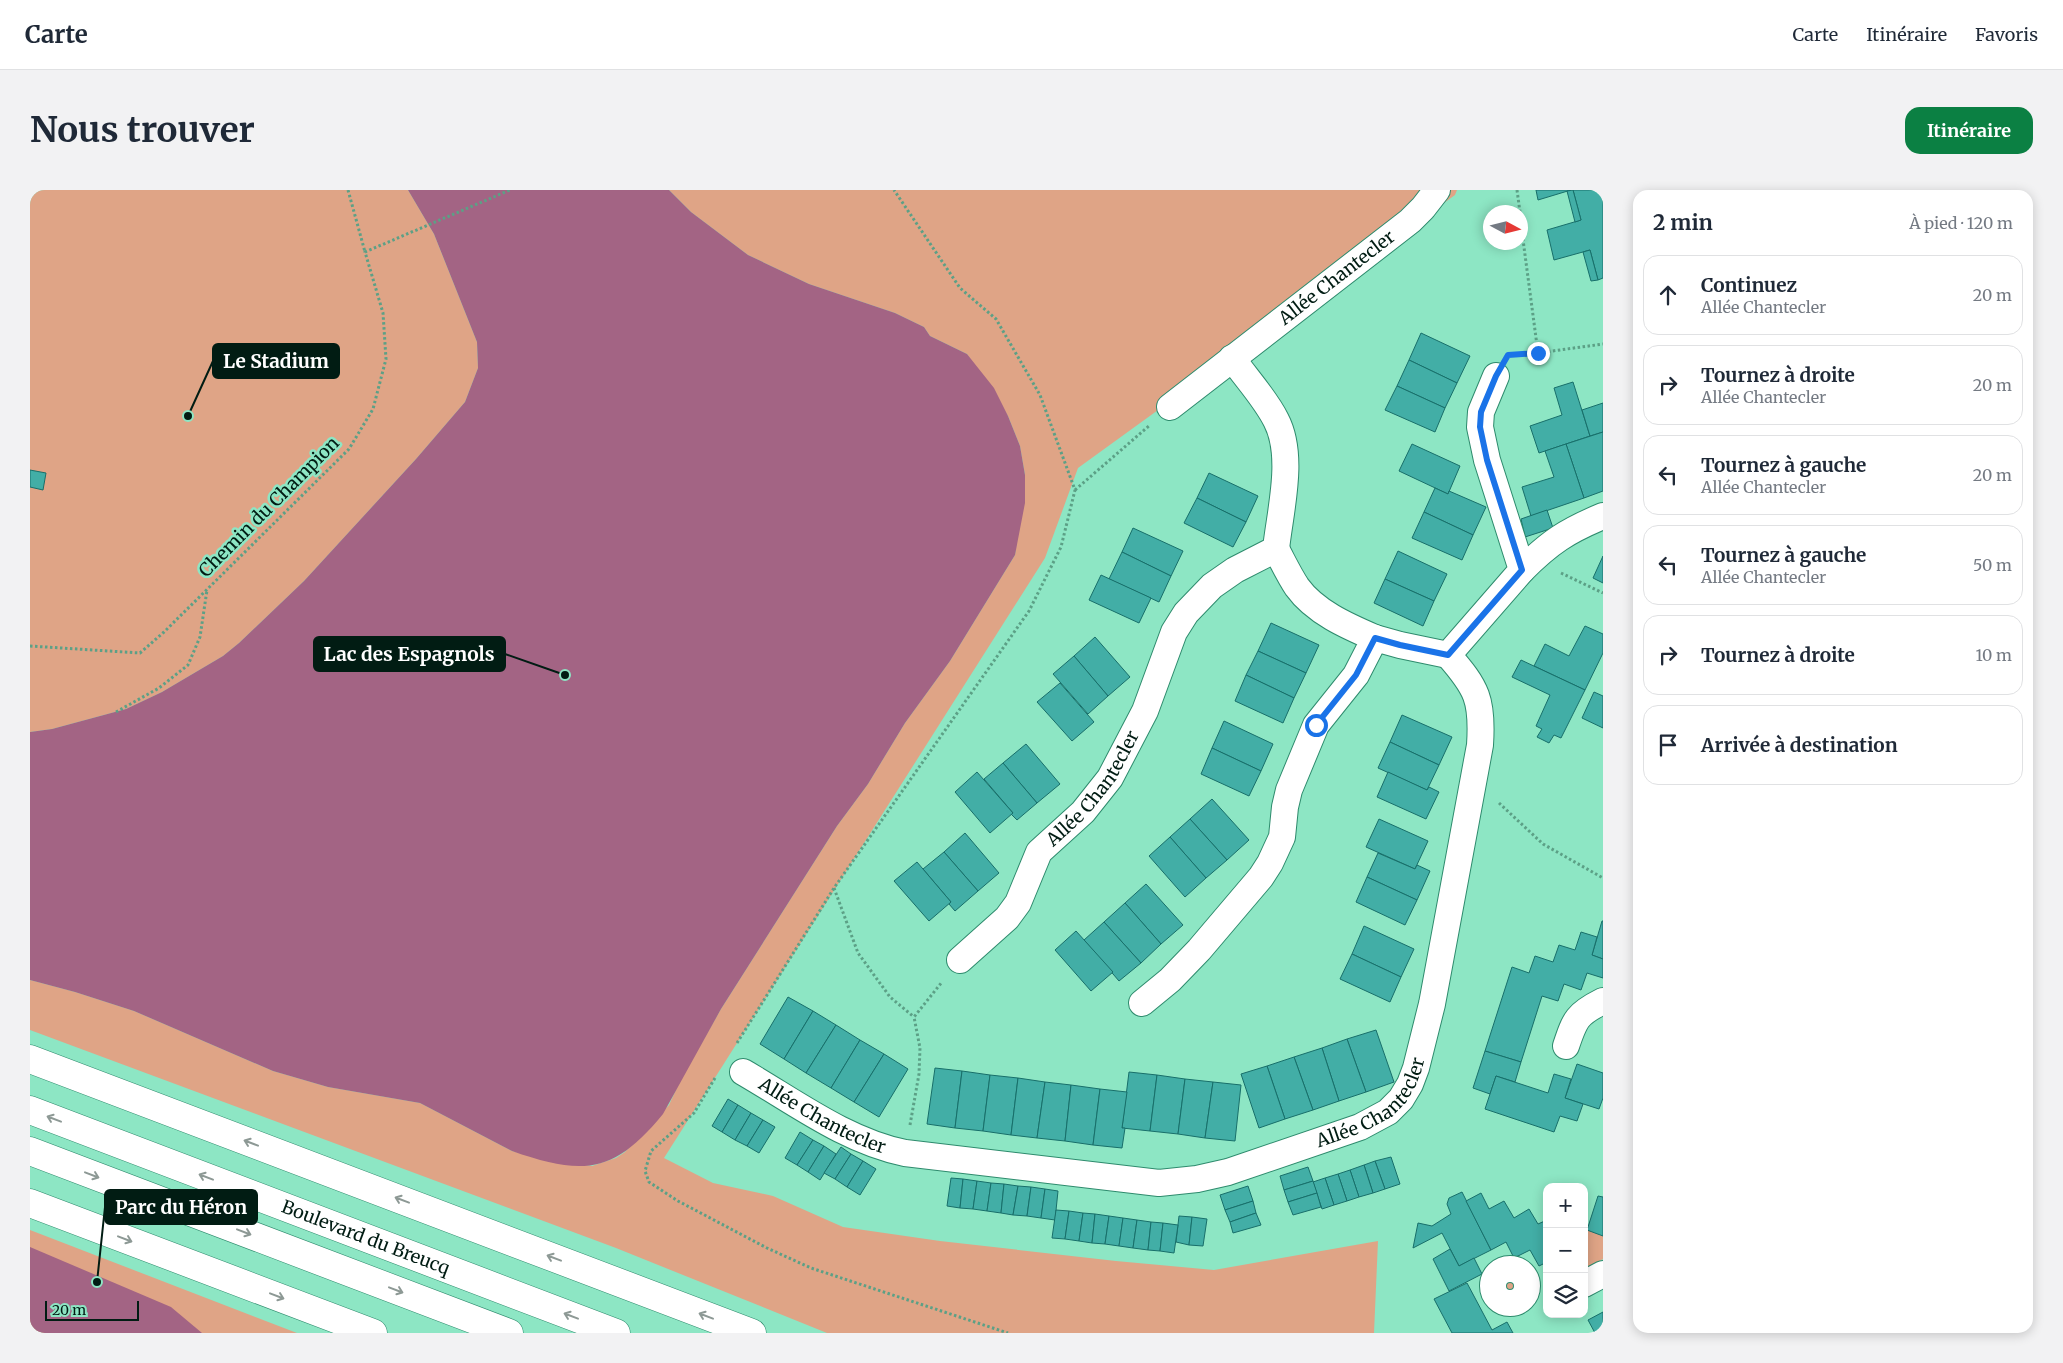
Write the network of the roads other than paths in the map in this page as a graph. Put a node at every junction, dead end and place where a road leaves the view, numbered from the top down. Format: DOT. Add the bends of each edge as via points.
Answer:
graph roads {
  1 [pos="1437,190"];
  2 [pos="1232,358"];
  3 [pos="1496,376"];
  4 [pos="1170,407"];
  5 [pos="1603,516"];
  6 [pos="1276,549"];
  7 [pos="1527,564"];
  8 [pos="1375,638"];
  9 [pos="1448,655"];
  10 [pos="960,960"];
  11 [pos="1603,1001"];
  12 [pos="1142,1003"];
  13 [pos="1566,1046"];
  14 [pos="30,1059"];
  15 [pos="743,1072"];
  16 [pos="30,1110"];
  17 [pos="30,1151"];
  18 [pos="30,1203"];
  19 [pos="1603,1274"];
  20 [pos="1588,1282"];
  21 [pos="373,1333"];
  22 [pos="509,1333"];
  23 [pos="616,1333"];
  24 [pos="752,1333"];
  1 -- 2 [label="street, Allée Chantecler" via="1410,221"];
  2 -- 4 [label="street, Allée Chantecler"];
  2 -- 6 [label="street" via="1269,410 1282,435 1285,472"];
  3 -- 7 [label="street" via="1481,412 1480,427 1487,460"];
  5 -- 7 [label="street" via="1565,533"];
  6 -- 8 [label="street" via="1298,588 1310,601 1337,620"];
  6 -- 10 [label="street, Allée Chantecler" via="1212,586 1186,613 1174,632 1141,719 1110,778 1083,812 1039,852 1018,903 1007,918"];
  7 -- 9 [label="street"];
  8 -- 9 [label="street"];
  8 -- 12 [label="street" via="1356,675 1316,725 1289,790 1282,836 1265,870 1199,950"];
  9 -- 15 [label="street, Allée Chantecler" via="1476,691 1480,709 1480,745 1419,1058 1410,1084 1388,1112 1360,1127 1197,1180 1140,1181 880,1148 845,1132"];
  11 -- 13 [label="street" via="1579,1017"];
  24 -- 14 [label="main road, one-way"];
  23 -- 16 [label="main road, Boulevard du Breucq, one-way"];
  17 -- 22 [label="main road, one-way"];
  18 -- 21 [label="main road, one-way"];
  19 -- 20 [label="street"];
}
